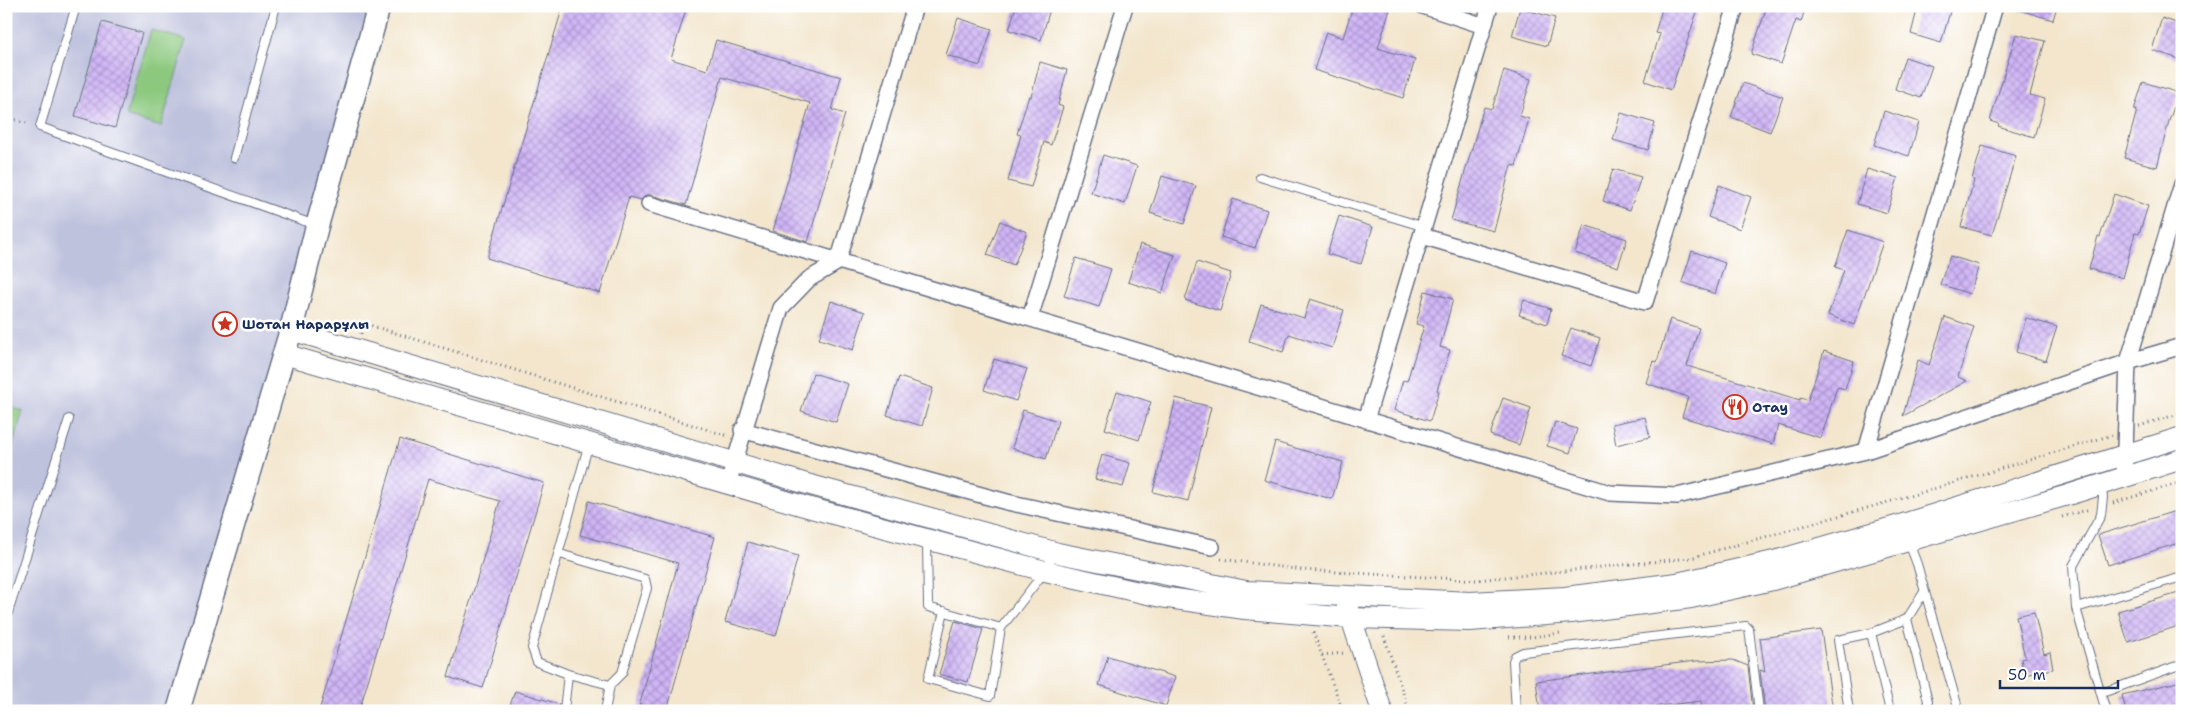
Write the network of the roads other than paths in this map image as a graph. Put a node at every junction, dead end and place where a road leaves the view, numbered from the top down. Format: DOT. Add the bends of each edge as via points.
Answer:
graph roads {
  1 [pos="76,6"];
  2 [pos="276,6"];
  3 [pos="915,6"];
  4 [pos="1125,6"];
  5 [pos="1423,6"];
  6 [pos="1490,6"];
  7 [pos="1736,6"];
  8 [pos="1995,6"];
  9 [pos="373,8"];
  10 [pos="1484,26"];
  11 [pos="234,158"];
  12 [pos="1260,177"];
  13 [pos="2182,184"];
  14 [pos="649,204"];
  15 [pos="317,226"];
  16 [pos="1424,231"];
  17 [pos="838,262"];
  18 [pos="1030,318"];
  19 [pos="291,330"];
  20 [pos="2182,346"];
  21 [pos="284,354"];
  22 [pos="2128,362"];
  23 [pos="68,419"];
  24 [pos="1366,420"];
  25 [pos="742,430"];
  26 [pos="2182,437"];
  27 [pos="589,443"];
  28 [pos="1866,451"];
  29 [pos="2126,454"];
  30 [pos="2182,459"];
  31 [pos="734,462"];
  32 [pos="2124,477"];
  33 [pos="728,484"];
  34 [pos="2065,484"];
  35 [pos="2101,484"];
  36 [pos="930,529"];
  37 [pos="1905,532"];
  38 [pos="1212,547"];
  39 [pos="1055,552"];
  40 [pos="560,554"];
  41 [pos="1045,571"];
  42 [pos="2182,577"];
  43 [pos="1924,592"];
  44 [pos="1344,596"];
  45 [pos="2076,608"];
  46 [pos="944,612"];
  47 [pos="6,618"];
  48 [pos="1350,618"];
  49 [pos="1907,619"];
  50 [pos="1000,628"];
  51 [pos="1872,633"];
  52 [pos="2182,664"];
  53 [pos="568,674"];
  54 [pos="610,685"];
  55 [pos="2102,693"];
  56 [pos="178,711"];
  57 [pos="564,711"];
  58 [pos="605,711"];
  59 [pos="1382,711"];
  60 [pos="1516,711"];
  61 [pos="1759,711"];
  62 [pos="1849,711"];
  63 [pos="1890,711"];
  64 [pos="1928,711"];
  65 [pos="1959,711"];
  66 [pos="2106,711"];
  1 -- 15 [label="lane" via="40,127"];
  2 -- 11 [label="lane"];
  3 -- 17 [label="street"];
  4 -- 18 [label="street"];
  5 -- 10 [label="street"];
  6 -- 10 [label="street"];
  7 -- 16 [label="street" via="1645,302"];
  8 -- 28 [label="street"];
  9 -- 15 [label="main road"];
  10 -- 16 [label="street"];
  12 -- 16 [label="lane"];
  13 -- 22 [label="street"];
  14 -- 17 [label="street"];
  15 -- 19 [label="main road"];
  16 -- 24 [label="street"];
  17 -- 18 [label="street"];
  17 -- 25 [label="street" via="809,279 781,308"];
  18 -- 24 [label="street"];
  19 -- 21 [label="main road"];
  19 -- 31 [label="main road"];
  20 -- 22 [label="street"];
  21 -- 27 [label="main road"];
  21 -- 56 [label="main road"];
  22 -- 28 [label="street"];
  22 -- 29 [label="street"];
  23 -- 47 [label="lane"];
  24 -- 28 [label="street" via="1610,493 1676,496"];
  25 -- 31 [label="street"];
  25 -- 38 [label="street" via="1008,502"];
  26 -- 29 [label="main road"];
  27 -- 33 [label="main road"];
  27 -- 40 [label="lane"];
  29 -- 32 [label="street"];
  29 -- 34 [label="main road"];
  30 -- 32 [label="main road"];
  31 -- 33 [label="street"];
  31 -- 36 [label="main road"];
  32 -- 35 [label="main road"];
  33 -- 36 [label="main road"];
  34 -- 35 [label="main road"];
  34 -- 37 [label="main road"];
  35 -- 45 [label="lane" via="2101,515 2073,566"];
  36 -- 39 [label="main road"];
  36 -- 41 [label="main road"];
  36 -- 46 [label="lane" via="928,607"];
  37 -- 43 [label="lane"];
  37 -- 44 [label="main road" via="1677,583 1565,597 1470,602"];
  37 -- 48 [label="main road" via="1773,580 1691,598 1470,621"];
  39 -- 41 [label="lane"];
  39 -- 44 [label="main road" via="1246,591"];
  40 -- 53 [label="lane" via="532,648 537,662"];
  40 -- 54 [label="lane" via="645,578 647,588 622,673"];
  41 -- 48 [label="main road" via="1161,597 1245,609"];
  41 -- 50 [label="lane"];
  42 -- 45 [label="lane"];
  43 -- 49 [label="lane"];
  43 -- 65 [label="lane"];
  44 -- 48 [label="main road"];
  45 -- 55 [label="lane"];
  46 -- 50 [label="lane"];
  46 -- 50 [label="lane" via="928,679 990,696"];
  48 -- 59 [label="main road"];
  49 -- 51 [label="lane"];
  49 -- 64 [label="lane"];
  51 -- 62 [label="lane" via="1838,640"];
  51 -- 63 [label="lane"];
  52 -- 55 [label="lane"];
  53 -- 54 [label="lane"];
  53 -- 57 [label="lane"];
  54 -- 58 [label="lane"];
  55 -- 66 [label="lane"];
  60 -- 61 [label="lane" via="1513,661 1523,652 1746,626 1749,629"];
}
